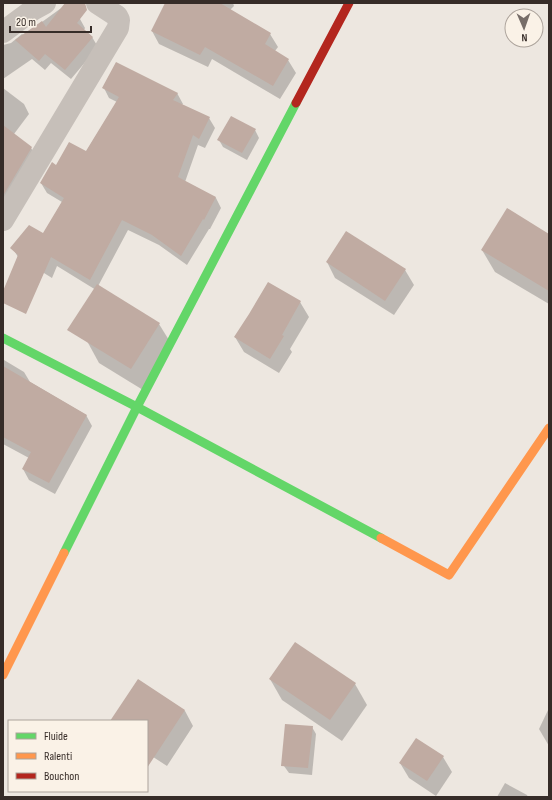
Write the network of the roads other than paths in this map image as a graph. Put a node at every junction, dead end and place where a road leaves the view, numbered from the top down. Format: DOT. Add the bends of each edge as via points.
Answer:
graph roads {
  1 [pos="45,3"];
  2 [pos="97,3"];
  3 [pos="349,3"];
  4 [pos="3,32"];
  5 [pos="3,220"];
  6 [pos="3,338"];
  7 [pos="137,407"];
  8 [pos="549,428"];
  9 [pos="543,449"];
  10 [pos="3,675"];
  1 -- 4 [label="street"];
  2 -- 5 [label="street" via="117,16 118,28"];
  3 -- 7 [label="street"];
  6 -- 7 [label="street"];
  7 -- 9 [label="street" via="449,576"];
  7 -- 10 [label="street"];
  8 -- 9 [label="street"];
}
